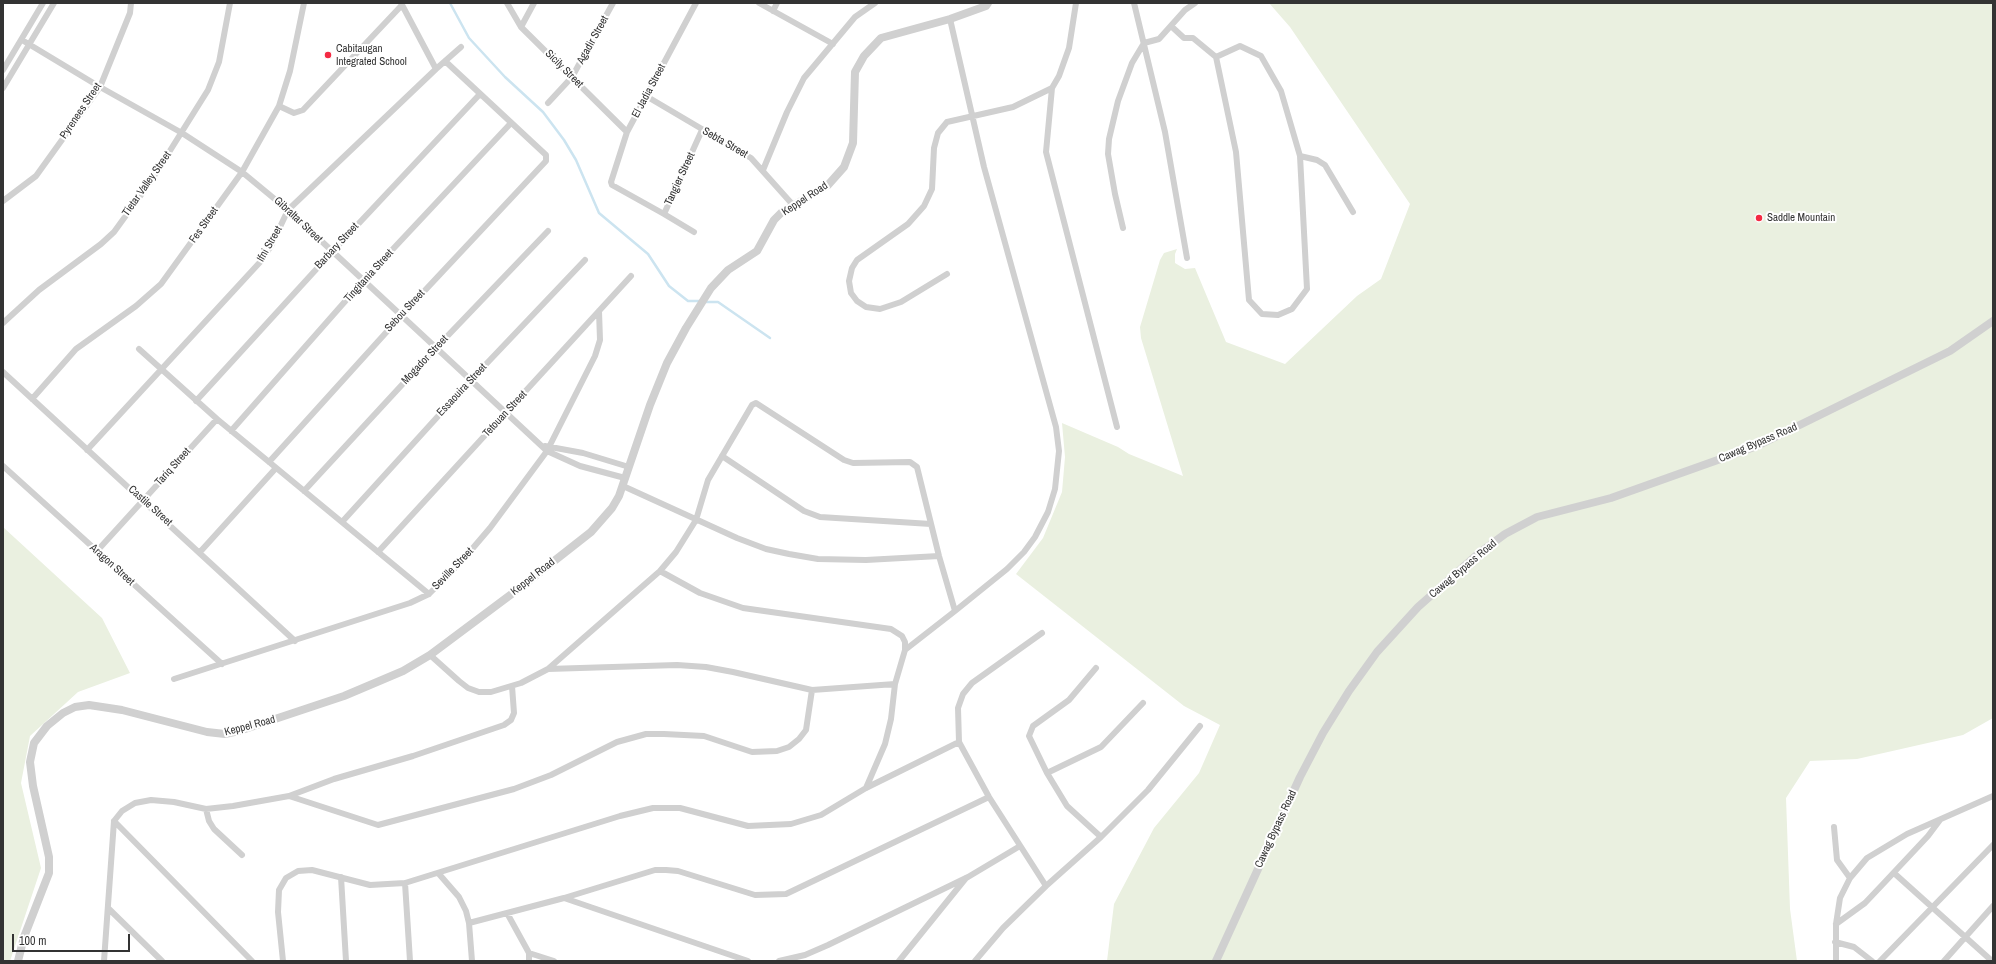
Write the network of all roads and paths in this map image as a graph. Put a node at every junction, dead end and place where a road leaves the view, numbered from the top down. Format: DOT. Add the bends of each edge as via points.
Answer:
graph roads {
  1 [pos="43,3"];
  2 [pos="54,3"];
  3 [pos="131,3"];
  4 [pos="230,3"];
  5 [pos="304,3"];
  6 [pos="507,3"];
  7 [pos="534,3"];
  8 [pos="613,3"];
  9 [pos="696,3"];
  10 [pos="759,3"];
  11 [pos="777,3"];
  12 [pos="875,3"];
  13 [pos="988,3"];
  14 [pos="1076,3"];
  15 [pos="1134,3"];
  16 [pos="1196,3"];
  17 [pos="402,4"];
  18 [pos="773,11"];
  19 [pos="950,20"];
  20 [pos="1170,26"];
  21 [pos="521,27"];
  22 [pos="22,40"];
  23 [pos="1144,43"];
  24 [pos="833,44"];
  25 [pos="30,46"];
  26 [pos="461,47"];
  27 [pos="1216,57"];
  28 [pos="445,61"];
  29 [pos="436,69"];
  30 [pos="3,70"];
  31 [pos="572,77"];
  32 [pos="100,87"];
  33 [pos="3,88"];
  34 [pos="1052,88"];
  35 [pos="480,94"];
  36 [pos="646,96"];
  37 [pos="548,103"];
  38 [pos="279,106"];
  39 [pos="973,116"];
  40 [pos="511,123"];
  41 [pos="702,130"];
  42 [pos="627,132"];
  43 [pos="182,133"];
  44 [pos="1300,156"];
  45 [pos="763,170"];
  46 [pos="242,172"];
  47 [pos="611,182"];
  48 [pos="3,201"];
  49 [pos="793,205"];
  50 [pos="288,210"];
  51 [pos="1353,212"];
  52 [pos="664,214"];
  53 [pos="1123,228"];
  54 [pos="548,231"];
  55 [pos="694,232"];
  56 [pos="332,252"];
  57 [pos="1187,258"];
  58 [pos="585,260"];
  59 [pos="947,274"];
  60 [pos="631,276"];
  61 [pos="363,281"];
  62 [pos="599,311"];
  63 [pos="400,316"];
  64 [pos="1993,322"];
  65 [pos="3,323"];
  66 [pos="139,348"];
  67 [pos="436,349"];
  68 [pos="162,370"];
  69 [pos="3,372"];
  70 [pos="470,381"];
  71 [pos="32,399"];
  72 [pos="196,401"];
  73 [pos="506,413"];
  74 [pos="217,419"];
  75 [pos="1117,427"];
  76 [pos="231,431"];
  77 [pos="548,448"];
  78 [pos="87,450"];
  79 [pos="722,456"];
  80 [pos="269,462"];
  81 [pos="3,466"];
  82 [pos="629,466"];
  83 [pos="276,468"];
  84 [pos="624,482"];
  85 [pos="304,491"];
  86 [pos="143,500"];
  87 [pos="696,520"];
  88 [pos="342,522"];
  89 [pos="931,524"];
  90 [pos="97,552"];
  91 [pos="200,552"];
  92 [pos="378,552"];
  93 [pos="938,556"];
  94 [pos="660,571"];
  95 [pos="429,594"];
  96 [pos="955,611"];
  97 [pos="1042,633"];
  98 [pos="295,641"];
  99 [pos="905,650"];
  100 [pos="430,655"];
  101 [pos="222,664"];
  102 [pos="1096,668"];
  103 [pos="548,669"];
  104 [pos="174,679"];
  105 [pos="895,684"];
  106 [pos="512,686"];
  107 [pos="812,690"];
  108 [pos="1143,703"];
  109 [pos="1200,726"];
  110 [pos="959,742"];
  111 [pos="1047,773"];
  112 [pos="866,788"];
  113 [pos="289,796"];
  114 [pos="1993,796"];
  115 [pos="989,797"];
  116 [pos="206,809"];
  117 [pos="1940,820"];
  118 [pos="114,821"];
  119 [pos="1834,827"];
  120 [pos="1101,836"];
  121 [pos="1993,845"];
  122 [pos="1020,846"];
  123 [pos="242,855"];
  124 [pos="1894,872"];
  125 [pos="439,874"];
  126 [pos="341,877"];
  127 [pos="968,877"];
  128 [pos="1850,878"];
  129 [pos="405,883"];
  130 [pos="1046,886"];
  131 [pos="564,898"];
  132 [pos="1993,906"];
  133 [pos="1933,907"];
  134 [pos="108,908"];
  135 [pos="507,913"];
  136 [pos="469,923"];
  137 [pos="1836,924"];
  138 [pos="1967,937"];
  139 [pos="1835,942"];
  140 [pos="529,953"];
  141 [pos="18,961"];
  142 [pos="104,961"];
  143 [pos="162,961"];
  144 [pos="252,961"];
  145 [pos="283,961"];
  146 [pos="346,961"];
  147 [pos="410,961"];
  148 [pos="472,961"];
  149 [pos="529,961"];
  150 [pos="554,961"];
  151 [pos="748,961"];
  152 [pos="778,961"];
  153 [pos="899,961"];
  154 [pos="975,961"];
  155 [pos="1216,961"];
  156 [pos="1836,961"];
  157 [pos="1872,961"];
  158 [pos="1880,961"];
  159 [pos="1944,961"];
  160 [pos="1992,961"];
  1 -- 22 [label="street"];
  2 -- 25 [label="street"];
  3 -- 32 [label="street, Pyrenees Street" via="130,13"];
  4 -- 43 [label="street, Tietar Valley Street" via="219,62 208,90"];
  5 -- 38 [label="street, Fes Street" via="290,71"];
  6 -- 21 [label="street, Sicily Street"];
  7 -- 21 [label="street"];
  8 -- 31 [label="street, Agadir Street"];
  9 -- 36 [label="street, El Jadia Street"];
  10 -- 18 [label="street"];
  11 -- 18 [label="street"];
  12 -- 24 [label="street" via="856,17"];
  13 -- 19 [label="street, Keppel Road"];
  14 -- 34 [label="street" via="1069,48"];
  15 -- 23 [label="street"];
  16 -- 20 [label="street" via="1185,10"];
  17 -- 29 [label="street"];
  17 -- 38 [label="street" via="303,110 294,113"];
  18 -- 24 [label="street"];
  19 -- 39 [label="street"];
  19 -- 49 [label="street, Keppel Road" via="881,38 864,56 855,72 853,142 848,160 834,180"];
  20 -- 23 [label="street" via="1159,39"];
  20 -- 27 [label="street" via="1184,38 1193,38"];
  21 -- 31 [label="street, Sicily Street"];
  22 -- 25 [label="street, Gibraltar Street"];
  22 -- 30 [label="street"];
  23 -- 53 [label="street" via="1132,63 1118,101 1109,139 1108,154"];
  23 -- 57 [label="street" via="1165,132"];
  24 -- 45 [label="street" via="804,78"];
  25 -- 32 [label="street, Gibraltar Street"];
  25 -- 33 [label="street"];
  26 -- 28 [label="street, Ifni Street"];
  27 -- 44 [label="street" via="1240,46 1261,56 1281,91"];
  27 -- 44 [label="street" via="1236,152 1249,300 1262,314 1278,315 1292,310 1307,288"];
  28 -- 29 [label="street, Ifni Street"];
  28 -- 35 [label="street"];
  29 -- 50 [label="street, Ifni Street"];
  31 -- 37 [label="street, Agadir Street"];
  31 -- 42 [label="street, Sicily Street"];
  32 -- 43 [label="street, Gibraltar Street"];
  32 -- 48 [label="street, Pyrenees Street" via="36,176"];
  34 -- 39 [label="street" via="1013,107"];
  34 -- 75 [label="street" via="1046,152"];
  35 -- 40 [label="street"];
  35 -- 56 [label="street, Barbary Street"];
  36 -- 41 [label="street, Sebta Street"];
  36 -- 42 [label="street, El Jadia Street"];
  38 -- 46 [label="street, Fes Street"];
  39 -- 59 [label="street" via="948,122 938,133 934,148 932,189 924,206 908,224 857,260 849,281 851,293 857,301 866,307 880,309 909,298"];
  39 -- 96 [label="street" via="988,182 1056,427 1059,450 1055,489 1048,512 1035,537 1008,569"];
  40 -- 61 [label="street, Tingitania Street"];
  40 -- 63 [label="street, Sebou Street" via="546,155 545,163"];
  41 -- 45 [label="street, Sebta Street" via="751,158"];
  41 -- 52 [label="street, Tangier Street"];
  42 -- 47 [label="street, El Jadia Street"];
  43 -- 46 [label="street, Gibraltar Street"];
  43 -- 65 [label="street, Tietar Valley Street" via="114,232 39,290"];
  44 -- 51 [label="street" via="1325,165"];
  45 -- 49 [label="street, Sebta Street"];
  46 -- 50 [label="street, Gibraltar Street"];
  46 -- 71 [label="street, Fes Street" via="161,284 142,302 70,354"];
  47 -- 52 [label="street, Tangier Street" via="615,188"];
  49 -- 82 [label="street, Keppel Road" via="774,220 756,251 722,275 698,307 667,363"];
  50 -- 56 [label="street, Gibraltar Street"];
  50 -- 68 [label="street, Ifni Street" via="262,260"];
  52 -- 55 [label="street"];
  54 -- 67 [label="street, Mogador Street"];
  56 -- 61 [label="street, Gibraltar Street"];
  56 -- 72 [label="street, Barbary Street"];
  58 -- 70 [label="street, Essaouira Street"];
  60 -- 62 [label="street, Tetouan Street"];
  61 -- 63 [label="street, Gibraltar Street"];
  61 -- 76 [label="street, Tingitania Street"];
  62 -- 73 [label="street, Tetouan Street"];
  62 -- 77 [label="street, Seville Street" via="600,340 595,356"];
  63 -- 67 [label="street, Gibraltar Street"];
  63 -- 80 [label="street, Sebou Street"];
  64 -- 155 [label="street, Cawag Bypass Road" via="1950,351 1757,446 1611,498 1537,517 1505,534 1478,554 1418,607 1377,652 1349,691 1322,733 1300,777"];
  66 -- 68 [label="street"];
  67 -- 70 [label="street, Gibraltar Street"];
  67 -- 85 [label="street, Mogador Street"];
  68 -- 72 [label="street"];
  68 -- 78 [label="street, Ifni Street"];
  69 -- 71 [label="street, Castile Street"];
  70 -- 73 [label="street, Gibraltar Street"];
  70 -- 88 [label="street, Essaouira Street"];
  71 -- 78 [label="street, Castile Street"];
  72 -- 74 [label="street"];
  73 -- 77 [label="street, Gibraltar Street" via="540,445"];
  73 -- 92 [label="street, Tetouan Street"];
  74 -- 76 [label="street"];
  74 -- 86 [label="street, Tariq Street"];
  76 -- 80 [label="street"];
  77 -- 82 [label="street" via="583,453"];
  77 -- 84 [label="street" via="580,466"];
  77 -- 95 [label="street, Seville Street" via="486,532"];
  78 -- 86 [label="street, Castile Street"];
  79 -- 87 [label="street" via="708,480"];
  79 -- 89 [label="street" via="804,510 816,515"];
  79 -- 89 [label="street" via="752,405 757,403 844,460 853,463 915,463"];
  80 -- 83 [label="street"];
  81 -- 90 [label="street, Aragon Street"];
  82 -- 84 [label="street, Keppel Road"];
  83 -- 85 [label="street"];
  83 -- 91 [label="street"];
  84 -- 87 [label="street"];
  84 -- 100 [label="street, Keppel Road" via="612,508 591,532"];
  85 -- 88 [label="street"];
  86 -- 90 [label="street, Tariq Street"];
  86 -- 91 [label="street, Castile Street"];
  87 -- 93 [label="street" via="766,549 818,559 866,560"];
  87 -- 94 [label="street" via="676,552"];
  88 -- 92 [label="street"];
  89 -- 93 [label="street"];
  90 -- 101 [label="street, Aragon Street"];
  91 -- 98 [label="street, Castile Street"];
  92 -- 95 [label="street"];
  93 -- 96 [label="street"];
  94 -- 99 [label="street" via="700,593 743,608 891,629 902,636"];
  94 -- 103 [label="street"];
  95 -- 98 [label="street, Seville Street" via="410,603"];
  96 -- 99 [label="street"];
  97 -- 110 [label="street" via="972,683 963,694 958,708"];
  98 -- 101 [label="street, Seville Street"];
  99 -- 105 [label="street"];
  100 -- 106 [label="street" via="473,690 491,692"];
  100 -- 141 [label="street, Keppel Road" via="370,686 232,733 207,732 97,705 75,707 58,716 38,737 31,754 33,786 50,865 47,882 24,937"];
  101 -- 104 [label="street, Seville Street"];
  102 -- 111 [label="street" via="1069,700 1038,722 1031,731 1030,742"];
  103 -- 106 [label="street"];
  103 -- 107 [label="street" via="677,665 733,672"];
  105 -- 107 [label="street"];
  105 -- 112 [label="street" via="889,730 878,764"];
  106 -- 113 [label="street" via="514,713 511,720 504,725 334,779"];
  107 -- 113 [label="street" via="806,730 789,747 777,751 752,752 704,736 646,734 617,742 551,774 514,788 378,825"];
  108 -- 111 [label="street" via="1101,747"];
  109 -- 120 [label="street" via="1148,790"];
  110 -- 112 [label="street"];
  110 -- 115 [label="street"];
  111 -- 120 [label="street" via="1067,806"];
  112 -- 125 [label="street" via="805,822 778,826 738,824 680,808 637,811"];
  113 -- 116 [label="street"];
  114 -- 117 [label="street"];
  115 -- 122 [label="street"];
  115 -- 131 [label="street" via="786,894 751,894 678,871 655,870"];
  116 -- 118 [label="street" via="174,802 143,801 122,811"];
  116 -- 123 [label="street" via="214,830"];
  117 -- 124 [label="street"];
  117 -- 128 [label="street" via="1887,845 1867,858"];
  118 -- 134 [label="street"];
  118 -- 144 [label="street"];
  119 -- 128 [label="street" via="1837,860"];
  120 -- 130 [label="street"];
  121 -- 133 [label="street"];
  122 -- 127 [label="street"];
  122 -- 130 [label="street"];
  124 -- 133 [label="street"];
  124 -- 137 [label="street" via="1865,903"];
  125 -- 129 [label="street"];
  125 -- 136 [label="street" via="459,897"];
  126 -- 129 [label="street" via="370,884"];
  126 -- 145 [label="street" via="303,870 291,874 281,885 278,902"];
  126 -- 146 [label="street"];
  127 -- 152 [label="street" via="828,945 805,955"];
  127 -- 153 [label="street"];
  128 -- 137 [label="street" via="1840,898"];
  129 -- 147 [label="street"];
  130 -- 154 [label="street" via="1003,928"];
  131 -- 135 [label="street"];
  131 -- 151 [label="street"];
  132 -- 138 [label="street"];
  133 -- 138 [label="street"];
  133 -- 158 [label="street"];
  134 -- 142 [label="street"];
  134 -- 143 [label="street"];
  135 -- 136 [label="street"];
  135 -- 140 [label="street"];
  136 -- 148 [label="street"];
  137 -- 139 [label="street"];
  138 -- 159 [label="street"];
  138 -- 160 [label="street"];
  139 -- 156 [label="street"];
  139 -- 157 [label="street" via="1854,947"];
  140 -- 149 [label="street"];
  140 -- 150 [label="street"];
}
